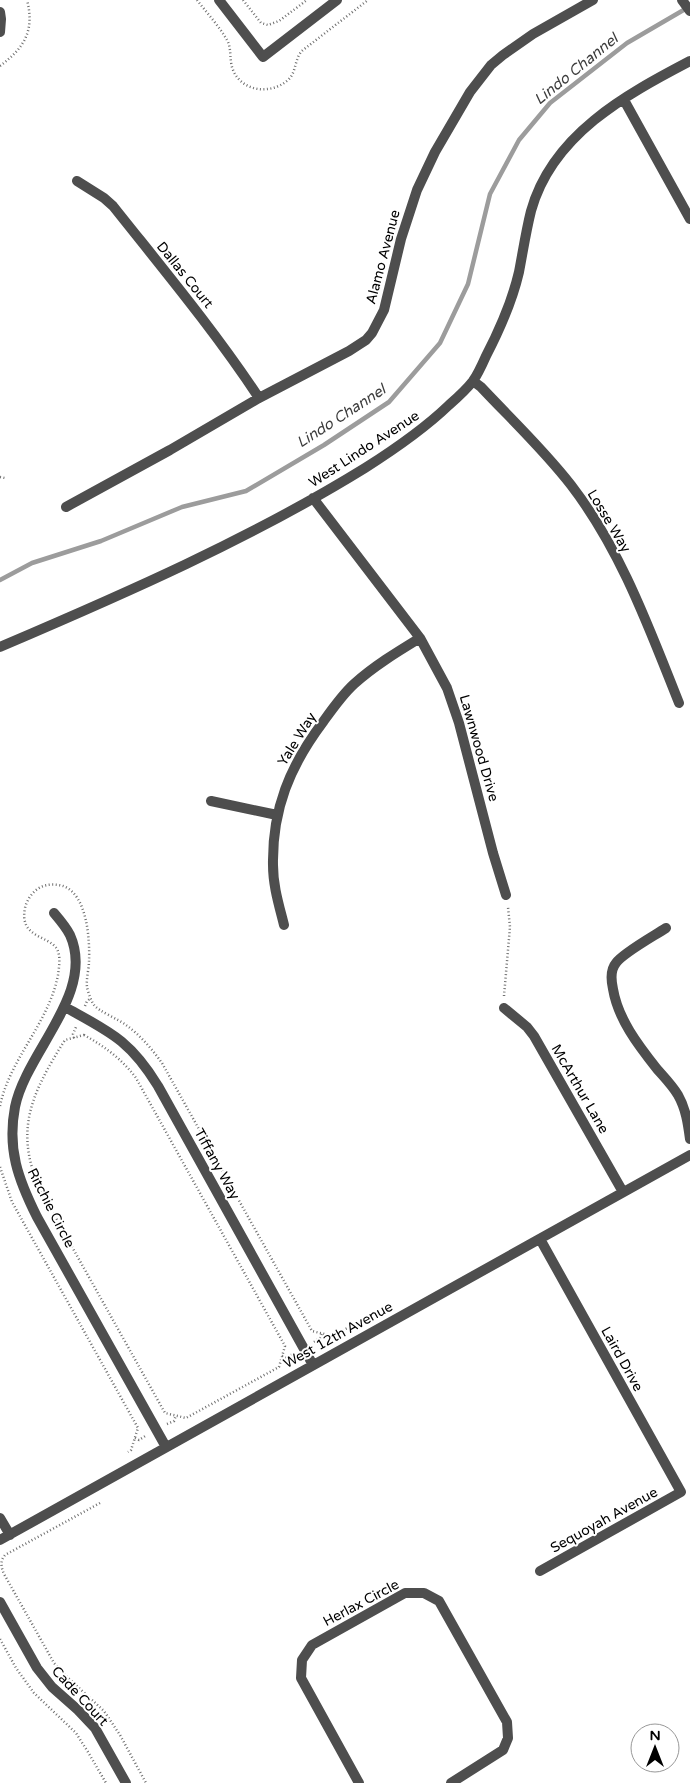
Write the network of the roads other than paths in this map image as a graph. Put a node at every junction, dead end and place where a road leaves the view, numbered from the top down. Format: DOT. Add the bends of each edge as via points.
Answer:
graph roads {
  1 [pos="220,0"];
  2 [pos="337,0"];
  3 [pos="593,0"];
  4 [pos="682,0"];
  5 [pos="690,10"];
  6 [pos="0,12"];
  7 [pos="0,32"];
  8 [pos="690,61"];
  9 [pos="624,100"];
  10 [pos="77,181"];
  11 [pos="690,219"];
  12 [pos="473,381"];
  13 [pos="259,398"];
  14 [pos="313,498"];
  15 [pos="66,507"];
  16 [pos="420,638"];
  17 [pos="0,647"];
  18 [pos="679,703"];
  19 [pos="211,801"];
  20 [pos="277,816"];
  21 [pos="506,895"];
  22 [pos="54,913"];
  23 [pos="284,924"];
  24 [pos="666,928"];
  25 [pos="65,1007"];
  26 [pos="504,1008"];
  27 [pos="690,1139"];
  28 [pos="690,1155"];
  29 [pos="623,1192"];
  30 [pos="540,1239"];
  31 [pos="313,1365"];
  32 [pos="166,1447"];
  33 [pos="682,1492"];
  34 [pos="0,1518"];
  35 [pos="10,1535"];
  36 [pos="0,1540"];
  37 [pos="540,1571"];
  38 [pos="0,1602"];
  39 [pos="126,1783"];
  40 [pos="359,1783"];
  41 [pos="451,1783"];
  1 -- 2 [label="street" via="263,57"];
  3 -- 13 [label="street, Alamo Avenue" via="503,55 491,64 470,92 417,190 384,310 372,333 354,349"];
  4 -- 5 [label="street"];
  6 -- 7 [label="street"];
  8 -- 9 [label="street, West Lindo Avenue"];
  9 -- 11 [label="street"];
  9 -- 12 [label="street, West Lindo Avenue" via="579,133 545,176 532,210 509,305"];
  10 -- 13 [label="street, Dallas Court" via="112,206 189,300"];
  12 -- 14 [label="street, West Lindo Avenue" via="413,436"];
  12 -- 18 [label="street, Losse Way" via="546,456 592,516 633,591"];
  13 -- 15 [label="street, Alamo Avenue"];
  14 -- 16 [label="street, Lawnwood Drive"];
  14 -- 17 [label="street, West Lindo Avenue" via="166,573"];
  16 -- 20 [label="street, Yale Way" via="361,679 333,708 293,767"];
  16 -- 21 [label="street, Lawnwood Drive" via="453,704"];
  19 -- 20 [label="street"];
  20 -- 23 [label="street, Yale Way" via="272,866"];
  22 -- 25 [label="street, Ritchie Circle" via="70,936 75,958"];
  24 -- 27 [label="street" via="616,963 612,982 616,1002 628,1029 682,1104"];
  25 -- 31 [label="street, Tiffany Way" via="109,1031 142,1061"];
  25 -- 32 [label="street, Ritchie Circle" via="19,1091 13,1122 16,1169 37,1216"];
  26 -- 29 [label="street, McArthur Lane" via="534,1036"];
  28 -- 29 [label="street, West 12th Avenue"];
  29 -- 30 [label="street, West 12th Avenue"];
  30 -- 31 [label="street, West 12th Avenue"];
  30 -- 33 [label="street, Laird Drive"];
  31 -- 32 [label="street, West 12th Avenue"];
  32 -- 35 [label="street, West 12th Avenue"];
  33 -- 37 [label="street, Sequoyah Avenue"];
  34 -- 35 [label="street"];
  35 -- 36 [label="street, West 12th Avenue"];
  38 -- 39 [label="street, Cade Court" via="37,1668 94,1728"];
  40 -- 41 [label="street, Herlax Circle" via="301,1678 302,1660 312,1645 405,1593 424,1593 439,1601 507,1722 508,1738 503,1750"];
}
